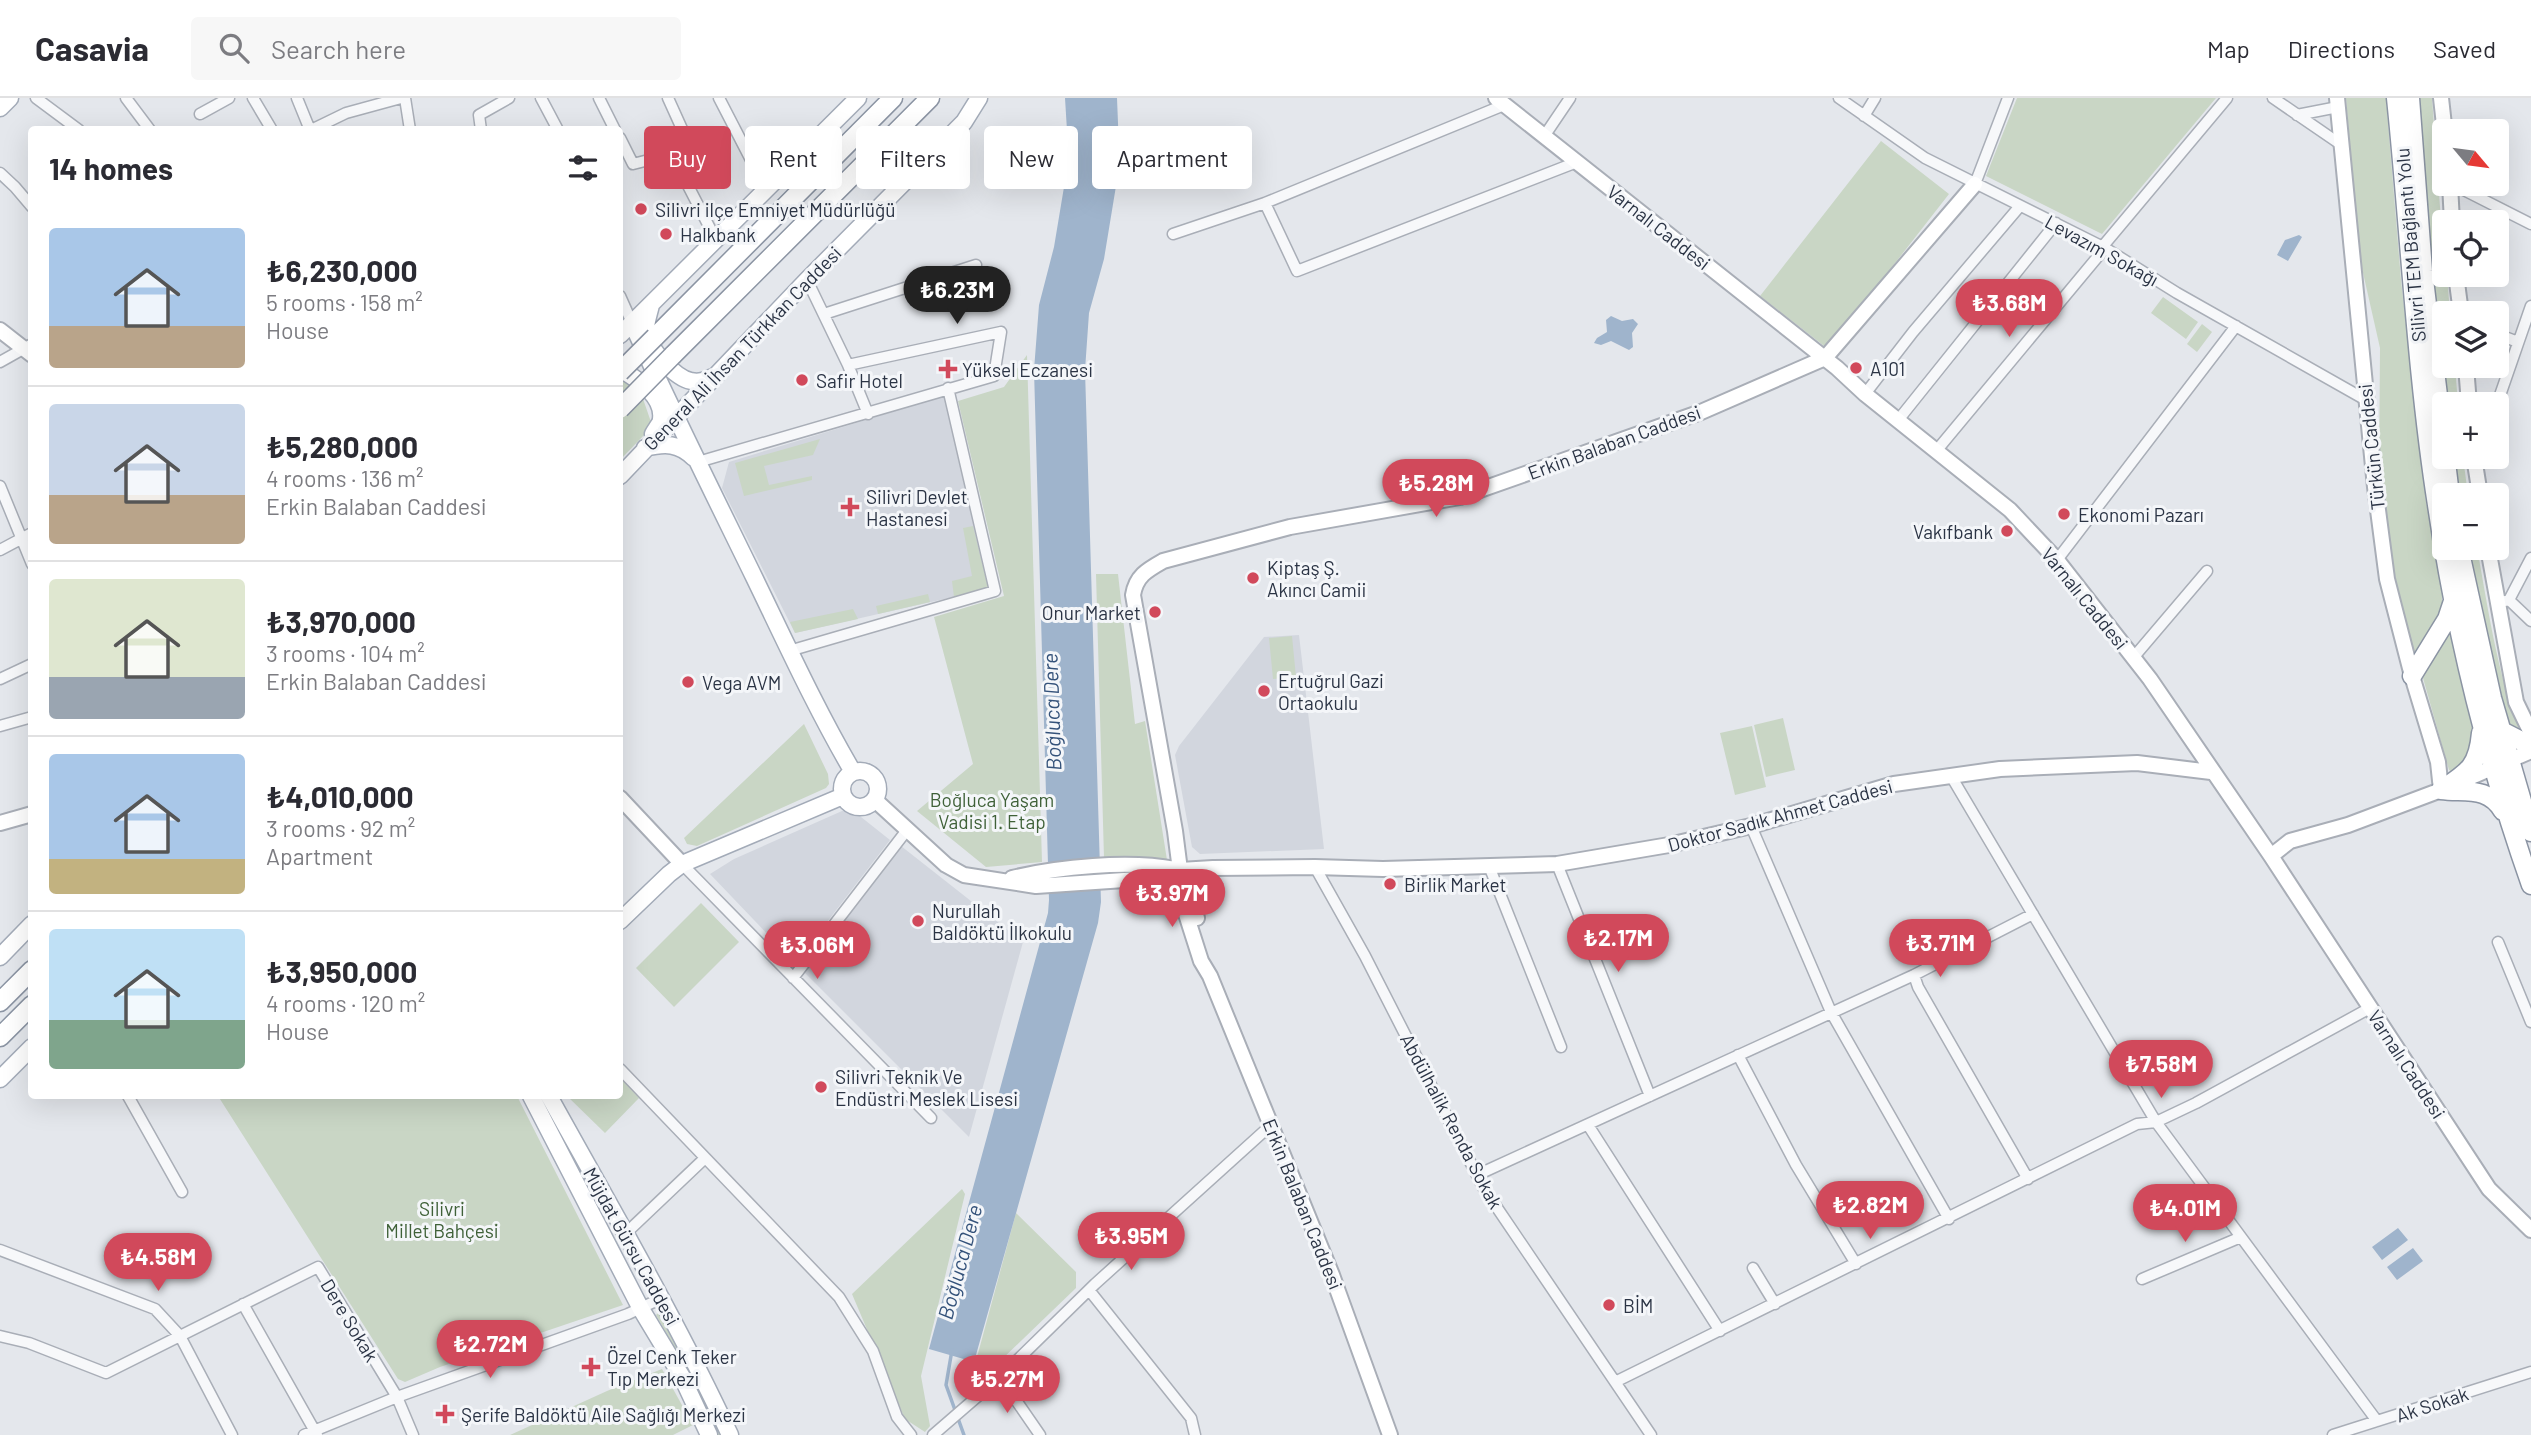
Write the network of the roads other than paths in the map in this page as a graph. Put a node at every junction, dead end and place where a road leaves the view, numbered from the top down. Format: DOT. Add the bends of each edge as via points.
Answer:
graph roads {
  1 [pos="10,98"];
  2 [pos="36,98"];
  3 [pos="126,98"];
  4 [pos="229,98"];
  5 [pos="253,98"];
  6 [pos="297,98"];
  7 [pos="403,98"];
  8 [pos="509,98"];
  9 [pos="541,98"];
  10 [pos="598,98"];
  11 [pos="668,98"];
  12 [pos="719,98"];
  13 [pos="892,98"];
  14 [pos="930,98"];
  15 [pos="979,98"];
  16 [pos="1570,98"];
  17 [pos="1839,98"];
  18 [pos="1875,98"];
  19 [pos="2008,98"];
  20 [pos="2227,98"];
  21 [pos="2273,98"];
  22 [pos="2396,98"];
  23 [pos="2410,98"];
  24 [pos="2441,98"];
  25 [pos="850,101"];
  26 [pos="1500,101"];
  27 [pos="2337,102"];
  28 [pos="0,108"];
  29 [pos="200,114"];
  30 [pos="2297,115"];
  31 [pos="1864,117"];
  32 [pos="2443,119"];
  33 [pos="74,126"];
  34 [pos="147,126"];
  35 [pos="270,126"];
  36 [pos="309,126"];
  37 [pos="319,126"];
  38 [pos="409,126"];
  39 [pos="480,126"];
  40 [pos="556,126"];
  41 [pos="613,126"];
  42 [pos="681,126"];
  43 [pos="1545,135"];
  44 [pos="623,144"];
  45 [pos="2343,146"];
  46 [pos="644,161"];
  47 [pos="1577,162"];
  48 [pos="0,173"];
  49 [pos="1975,184"];
  50 [pos="690,189"];
  51 [pos="766,190"];
  52 [pos="2475,196"];
  53 [pos="28,202"];
  54 [pos="1265,203"];
  55 [pos="2020,206"];
  56 [pos="2056,223"];
  57 [pos="2531,224"];
  58 [pos="1173,234"];
  59 [pos="716,240"];
  60 [pos="2104,247"];
  61 [pos="976,265"];
  62 [pos="807,280"];
  63 [pos="623,303"];
  64 [pos="651,305"];
  65 [pos="2531,306"];
  66 [pos="824,314"];
  67 [pos="632,323"];
  68 [pos="2236,326"];
  69 [pos="0,330"];
  70 [pos="623,332"];
  71 [pos="2509,339"];
  72 [pos="2518,342"];
  73 [pos="28,348"];
  74 [pos="28,349"];
  75 [pos="1825,358"];
  76 [pos="0,362"];
  77 [pos="848,365"];
  78 [pos="623,368"];
  79 [pos="623,373"];
  80 [pos="715,376"];
  81 [pos="948,388"];
  82 [pos="2501,392"];
  83 [pos="1866,394"];
  84 [pos="2366,400"];
  85 [pos="623,407"];
  86 [pos="868,414"];
  87 [pos="675,418"];
  88 [pos="1899,419"];
  89 [pos="645,448"];
  90 [pos="1937,450"];
  91 [pos="698,462"];
  92 [pos="623,474"];
  93 [pos="2449,483"];
  94 [pos="0,486"];
  95 [pos="27,536"];
  96 [pos="0,550"];
  97 [pos="2531,558"];
  98 [pos="2057,560"];
  99 [pos="2462,560"];
  100 [pos="2492,560"];
  101 [pos="2207,571"];
  102 [pos="2454,598"];
  103 [pos="2504,601"];
  104 [pos="2531,621"];
  105 [pos="789,651"];
  106 [pos="2133,658"];
  107 [pos="28,666"];
  108 [pos="2412,676"];
  109 [pos="0,679"];
  110 [pos="0,715"];
  111 [pos="28,718"];
  112 [pos="18,721"];
  113 [pos="2482,723"];
  114 [pos="0,726"];
  115 [pos="2500,730"];
  116 [pos="2531,733"];
  117 [pos="2531,749"];
  118 [pos="2531,760"];
  119 [pos="2502,767"];
  120 [pos="853,772"];
  121 [pos="2211,772"];
  122 [pos="1951,776"];
  123 [pos="2441,790"];
  124 [pos="843,796"];
  125 [pos="875,800"];
  126 [pos="623,801"];
  127 [pos="28,815"];
  128 [pos="2508,819"];
  129 [pos="0,823"];
  130 [pos="1751,826"];
  131 [pos="907,830"];
  132 [pos="2531,832"];
  133 [pos="2271,856"];
  134 [pos="682,864"];
  135 [pos="1557,864"];
  136 [pos="1489,866"];
  137 [pos="1315,867"];
  138 [pos="1180,870"];
  139 [pos="2531,886"];
  140 [pos="2033,914"];
  141 [pos="623,918"];
  142 [pos="28,928"];
  143 [pos="2498,942"];
  144 [pos="0,957"];
  145 [pos="28,974"];
  146 [pos="1914,975"];
  147 [pos="793,978"];
  148 [pos="0,1002"];
  149 [pos="2370,1008"];
  150 [pos="28,1009"];
  151 [pos="1832,1012"];
  152 [pos="2531,1022"];
  153 [pos="0,1037"];
  154 [pos="1561,1047"];
  155 [pos="28,1051"];
  156 [pos="1738,1055"];
  157 [pos="623,1072"];
  158 [pos="0,1079"];
  159 [pos="1650,1096"];
  160 [pos="130,1099"];
  161 [pos="533,1099"];
  162 [pos="551,1099"];
  163 [pos="931,1118"];
  164 [pos="2156,1122"];
  165 [pos="1271,1125"];
  166 [pos="1588,1125"];
  167 [pos="705,1158"];
  168 [pos="1477,1175"];
  169 [pos="2028,1179"];
  170 [pos="182,1192"];
  171 [pos="1949,1219"];
  172 [pos="2531,1230"];
  173 [pos="625,1234"];
  174 [pos="2241,1237"];
  175 [pos="0,1250"];
  176 [pos="1856,1265"];
  177 [pos="1753,1268"];
  178 [pos="2142,1279"];
  179 [pos="1089,1290"];
  180 [pos="662,1298"];
  181 [pos="243,1304"];
  182 [pos="1776,1304"];
  183 [pos="641,1309"];
  184 [pos="1720,1331"];
  185 [pos="0,1336"];
  186 [pos="180,1336"];
  187 [pos="2531,1372"];
  188 [pos="1000,1377"];
  189 [pos="1615,1382"];
  190 [pos="397,1397"];
  191 [pos="2376,1421"];
  192 [pos="316,1433"];
  193 [pos="232,1435"];
  194 [pos="304,1435"];
  195 [pos="413,1435"];
  196 [pos="709,1435"];
  197 [pos="730,1435"];
  198 [pos="911,1435"];
  199 [pos="933,1435"];
  200 [pos="1040,1435"];
  201 [pos="1195,1435"];
  202 [pos="1390,1435"];
  203 [pos="1651,1435"];
  204 [pos="2333,1435"];
  1 -- 28 [label="main road"];
  2 -- 33 [label="street"];
  3 -- 34 [label="street"];
  4 -- 29 [label="street"];
  5 -- 35 [label="street"];
  6 -- 36 [label="street"];
  7 -- 37 [label="street" via="346,113"];
  7 -- 38 [label="street"];
  8 -- 39 [label="street" via="479,115"];
  9 -- 40 [label="street"];
  10 -- 41 [label="street"];
  11 -- 42 [label="street"];
  12 -- 51 [label="street"];
  13 -- 78 [label="highway, bridge"];
  14 -- 85 [label="highway, bridge"];
  15 -- 62 [label="main road, General Ali İhsan Türkkan Caddesi" via="964,122"];
  16 -- 43 [label="street"];
  17 -- 31 [label="street, Levazım Sokağı"];
  18 -- 31 [label="street"];
  19 -- 49 [label="street"];
  20 -- 60 [label="street"];
  21 -- 30 [label="street"];
  22 -- 102 [label="highway, Silivri TEM Bağlantı Yolu" via="2435,491"];
  23 -- 93 [label="highway, Silivri TEM Bağlantı Yolu" via="2423,271"];
  24 -- 32 [label="street"];
  25 -- 51 [label="main road"];
  26 -- 43 [label="street, Varnalı Caddesi"];
  26 -- 54 [label="street"];
  27 -- 30 [label="street"];
  27 -- 45 [label="street, Türkün Caddesi"];
  30 -- 45 [label="street"];
  31 -- 49 [label="street, Levazım Sokağı" via="1925,158"];
  43 -- 47 [label="street, Varnalı Caddesi"];
  44 -- 46 [label="street" via="633,164"];
  45 -- 84 [label="street, Türkün Caddesi"];
  47 -- 54 [label="street" via="1297,271"];
  47 -- 75 [label="street, Varnalı Caddesi"];
  48 -- 53 [label="street"];
  49 -- 55 [label="street, Levazım Sokağı"];
  49 -- 75 [label="street, Erkin Balaban Caddesi"];
  50 -- 59 [label="street"];
  51 -- 59 [label="main road"];
  52 -- 57 [label="street"];
  54 -- 58 [label="street"];
  55 -- 56 [label="street, Levazım Sokağı"];
  55 -- 83 [label="street" via="1913,331"];
  56 -- 60 [label="street, Levazım Sokağı"];
  56 -- 88 [label="street"];
  59 -- 64 [label="main road"];
  60 -- 68 [label="street, Levazım Sokağı"];
  60 -- 90 [label="street"];
  61 -- 66 [label="street"];
  62 -- 66 [label="street"];
  62 -- 80 [label="main road, General Ali İhsan Türkkan Caddesi"];
  63 -- 67 [label="street"];
  64 -- 67 [label="main road"];
  64 -- 80 [label="main road" via="647,337 660,358 689,381"];
  65 -- 72 [label="street"];
  66 -- 77 [label="street"];
  67 -- 70 [label="main road"];
  67 -- 87 [label="main road"];
  68 -- 84 [label="street, Levazım Sokağı"];
  68 -- 98 [label="street"];
  69 -- 73 [label="street"];
  71 -- 72 [label="street"];
  72 -- 82 [label="street"];
  74 -- 76 [label="street"];
  75 -- 83 [label="street, Varnalı Caddesi"];
  75 -- 138 [label="street, Erkin Balaban Caddesi" via="1701,412 1460,497 1290,527 1163,561 1146,570 1135,583 1133,595"];
  77 -- 81 [label="street" via="1001,332 994,376"];
  77 -- 86 [label="street"];
  79 -- 89 [label="main road" via="648,388 659,403 661,419"];
  80 -- 87 [label="main road, General Ali İhsan Türkkan Caddesi"];
  81 -- 86 [label="street"];
  81 -- 105 [label="street" via="995,591"];
  83 -- 88 [label="street, Varnalı Caddesi"];
  84 -- 108 [label="street, Türkün Caddesi" via="2387,579"];
  86 -- 91 [label="street"];
  87 -- 89 [label="main road, General Ali İhsan Türkkan Caddesi"];
  87 -- 91 [label="main road"];
  88 -- 90 [label="street, Varnalı Caddesi"];
  89 -- 91 [label="main road" via="664,443 678,446"];
  89 -- 92 [label="main road, General Ali İhsan Türkkan Caddesi"];
  90 -- 98 [label="street, Varnalı Caddesi" via="2010,510"];
  91 -- 105 [label="main road"];
  94 -- 95 [label="street"];
  95 -- 96 [label="street"];
  97 -- 103 [label="street"];
  98 -- 106 [label="street, Varnalı Caddesi"];
  99 -- 115 [label="highway"];
  100 -- 103 [label="street"];
  101 -- 106 [label="street"];
  102 -- 108 [label="highway" via="2447,619"];
  102 -- 113 [label="highway, Silivri TEM Bağlantı Yolu"];
  103 -- 104 [label="street"];
  103 -- 116 [label="street" via="2516,702"];
  105 -- 120 [label="main road"];
  106 -- 121 [label="street, Varnalı Caddesi"];
  107 -- 109 [label="street"];
  108 -- 123 [label="street, Türkün Caddesi" via="2438,762"];
  110 -- 112 [label="street"];
  111 -- 112 [label="street"];
  112 -- 114 [label="street"];
  113 -- 119 [label="highway, Silivri TEM Bağlantı Yolu"];
  113 -- 123 [label="highway" via="2473,766"];
  115 -- 117 [label="highway"];
  115 -- 119 [label="highway"];
  117 -- 119 [label="street"];
  118 -- 119 [label="street"];
  119 -- 123 [label="street"];
  119 -- 128 [label="highway"];
  119 -- 132 [label="highway"];
  120 -- 124 [label="main road" via="843,782"];
  120 -- 125 [label="main road" via="863,770 876,779"];
  121 -- 122 [label="street, Doktor Sadık Ahmet Caddesi" via="2137,763 2000,769"];
  121 -- 133 [label="street, Varnalı Caddesi"];
  122 -- 130 [label="street, Doktor Sadık Ahmet Caddesi" via="1894,784"];
  122 -- 140 [label="street"];
  123 -- 128 [label="highway" via="2484,793 2496,800"];
  123 -- 133 [label="street" via="2290,841"];
  124 -- 125 [label="main road" via="858,807"];
  124 -- 134 [label="main road"];
  125 -- 131 [label="street, Doktor Sadık Ahmet Caddesi"];
  126 -- 134 [label="street"];
  127 -- 129 [label="street"];
  128 -- 139 [label="highway"];
  130 -- 135 [label="street, Doktor Sadık Ahmet Caddesi"];
  130 -- 151 [label="street"];
  131 -- 138 [label="street, Doktor Sadık Ahmet Caddesi" via="946,865 987,880 1114,873 1154,878"];
  131 -- 147 [label="street"];
  133 -- 149 [label="street, Varnalı Caddesi"];
  134 -- 141 [label="main road"];
  134 -- 147 [label="street"];
  135 -- 136 [label="street, Doktor Sadık Ahmet Caddesi"];
  135 -- 159 [label="street"];
  136 -- 137 [label="street, Doktor Sadık Ahmet Caddesi"];
  136 -- 154 [label="street"];
  137 -- 138 [label="street, Doktor Sadık Ahmet Caddesi"];
  137 -- 168 [label="street, Abdülhalik Renda Sokak"];
  138 -- 165 [label="street, Erkin Balaban Caddesi" via="1210,976"];
  140 -- 146 [label="street"];
  140 -- 164 [label="street"];
  142 -- 144 [label="main road"];
  143 -- 152 [label="street"];
  145 -- 148 [label="highway"];
  146 -- 151 [label="street"];
  146 -- 169 [label="street"];
  147 -- 163 [label="street"];
  149 -- 164 [label="street"];
  149 -- 172 [label="street, Varnalı Caddesi" via="2488,1189"];
  150 -- 153 [label="highway"];
  151 -- 156 [label="street"];
  151 -- 171 [label="street"];
  155 -- 158 [label="main road"];
  156 -- 159 [label="street"];
  156 -- 176 [label="street"];
  157 -- 167 [label="street"];
  159 -- 166 [label="street"];
  160 -- 170 [label="street"];
  161 -- 183 [label="main road, Müjdat Gürsu Caddesi"];
  162 -- 173 [label="main road, Müjdat Gürsu Caddesi"];
  164 -- 169 [label="street" via="2137,1124"];
  164 -- 174 [label="street"];
  165 -- 179 [label="street"];
  165 -- 202 [label="street, Erkin Balaban Caddesi"];
  166 -- 168 [label="street"];
  166 -- 184 [label="street"];
  167 -- 173 [label="street"];
  167 -- 198 [label="street" via="839,1297 873,1351 897,1417"];
  168 -- 189 [label="street, Abdülhalik Renda Sokak"];
  169 -- 171 [label="street"];
  171 -- 176 [label="street"];
  173 -- 180 [label="main road, Müjdat Gürsu Caddesi"];
  174 -- 178 [label="street"];
  174 -- 191 [label="street"];
  175 -- 186 [label="street" via="155,1309"];
  176 -- 182 [label="street"];
  177 -- 182 [label="street"];
  179 -- 188 [label="street"];
  179 -- 201 [label="street" via="1191,1418"];
  180 -- 183 [label="street"];
  180 -- 197 [label="main road, Müjdat Gürsu Caddesi"];
  181 -- 186 [label="street, Dere Sokak"];
  181 -- 190 [label="street, Dere Sokak" via="318,1266"];
  181 -- 192 [label="street"];
  182 -- 184 [label="street"];
  183 -- 190 [label="street"];
  183 -- 196 [label="main road, Müjdat Gürsu Caddesi" via="682,1377"];
  184 -- 189 [label="street"];
  185 -- 186 [label="street, Dere Sokak" via="106,1373"];
  186 -- 193 [label="street"];
  187 -- 191 [label="street, Ak Sokak"];
  188 -- 199 [label="street"];
  188 -- 200 [label="street"];
  189 -- 203 [label="street, Abdülhalik Renda Sokak"];
  190 -- 192 [label="street"];
  190 -- 195 [label="street, Dere Sokak"];
  191 -- 204 [label="street, Ak Sokak"];
  192 -- 194 [label="street"];
}
